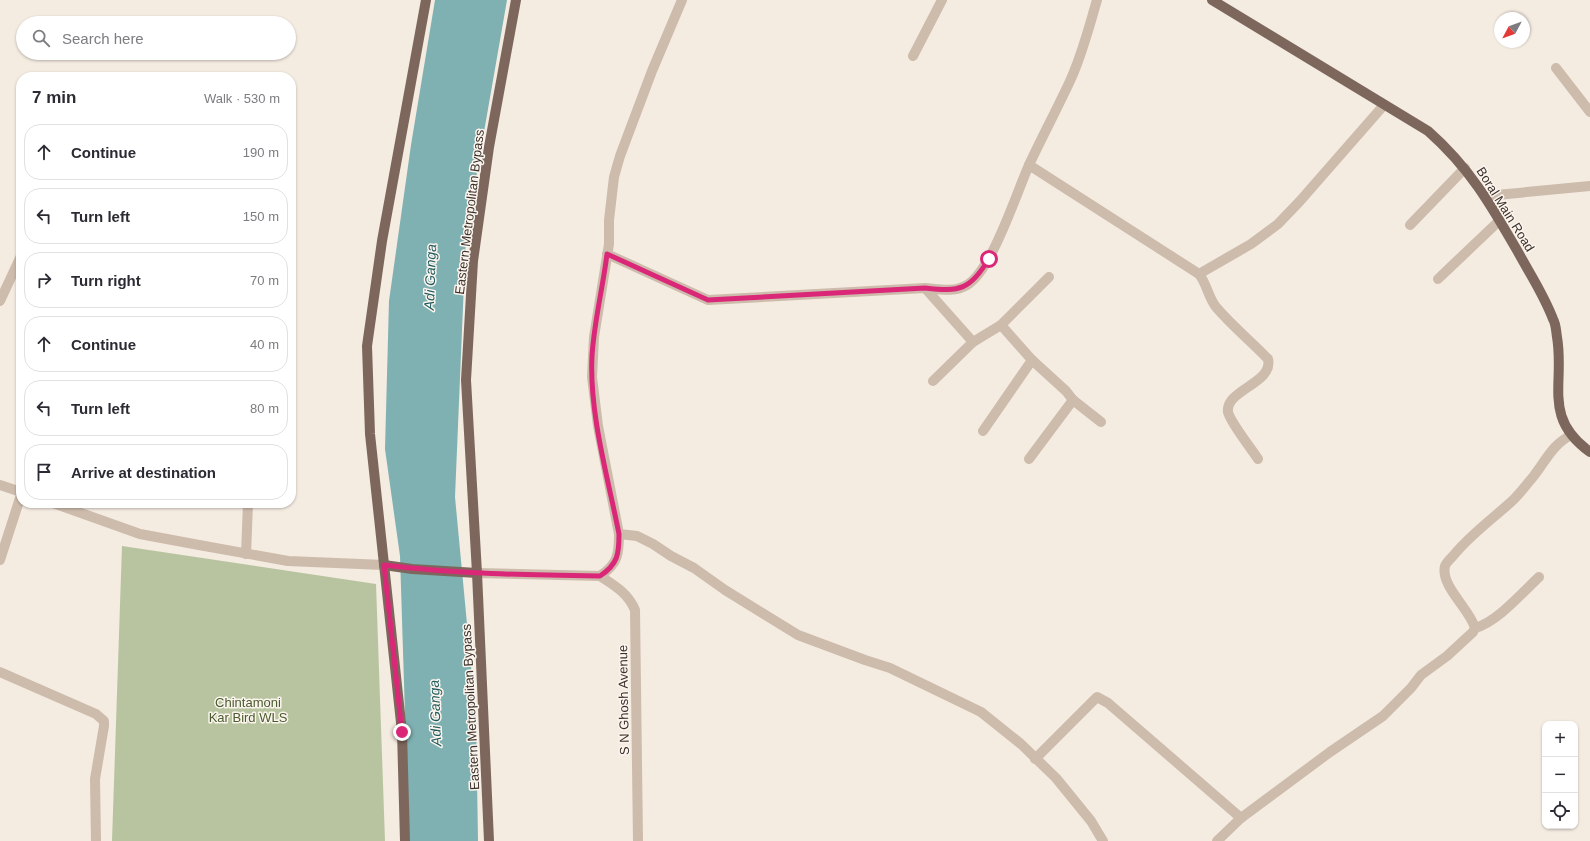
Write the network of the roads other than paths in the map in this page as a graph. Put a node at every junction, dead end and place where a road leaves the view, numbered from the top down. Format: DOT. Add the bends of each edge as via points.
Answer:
graph roads {
  1 [pos="426,0"];
  2 [pos="516,0"];
  3 [pos="682,0"];
  4 [pos="942,0"];
  5 [pos="1096,0"];
  6 [pos="1212,0"];
  7 [pos="913,56"];
  8 [pos="1556,68"];
  9 [pos="1384,105"];
  10 [pos="1590,112"];
  11 [pos="1029,165"];
  12 [pos="1464,168"];
  13 [pos="1590,186"];
  14 [pos="1486,196"];
  15 [pos="1500,220"];
  16 [pos="1410,225"];
  17 [pos="607,254"];
  18 [pos="16,267"];
  19 [pos="1199,274"];
  20 [pos="1049,277"];
  21 [pos="1438,279"];
  22 [pos="925,288"];
  23 [pos="0,301"];
  24 [pos="1001,325"];
  25 [pos="973,342"];
  26 [pos="1032,360"];
  27 [pos="933,381"];
  28 [pos="1073,400"];
  29 [pos="1102,422"];
  30 [pos="983,431"];
  31 [pos="1572,435"];
  32 [pos="1590,452"];
  33 [pos="1258,458"];
  34 [pos="1029,459"];
  35 [pos="0,485"];
  36 [pos="16,492"];
  37 [pos="17,508"];
  38 [pos="67,508"];
  39 [pos="248,508"];
  40 [pos="619,534"];
  41 [pos="246,554"];
  42 [pos="0,560"];
  43 [pos="384,565"];
  44 [pos="477,573"];
  45 [pos="600,576"];
  46 [pos="1539,577"];
  47 [pos="1475,628"];
  48 [pos="0,672"];
  49 [pos="1035,759"];
  50 [pos="1241,818"];
  51 [pos="1099,840"];
  52 [pos="96,841"];
  53 [pos="405,841"];
  54 [pos="489,841"];
  55 [pos="638,841"];
  56 [pos="1216,841"];
  1 -- 43 [label="main road" via="382,241 367,346 370,434"];
  2 -- 44 [label="main road, Eastern Metropolitan Bypass" via="489,147 473,261 466,380"];
  3 -- 17 [label="street" via="620,156 614,178"];
  4 -- 7 [label="street"];
  5 -- 11 [label="street" via="1087,36 1071,80"];
  6 -- 9 [label="main road, Boral Main Road"];
  8 -- 10 [label="street"];
  9 -- 12 [label="main road, Boral Main Road" via="1428,131 1447,147"];
  9 -- 19 [label="street" via="1278,224"];
  11 -- 19 [label="street"];
  11 -- 22 [label="street" via="989,259 980,274 966,286 949,290"];
  12 -- 14 [label="main road, Boral Main Road"];
  12 -- 16 [label="street"];
  13 -- 14 [label="street"];
  14 -- 15 [label="main road, Boral Main Road"];
  15 -- 21 [label="street"];
  15 -- 31 [label="main road, Boral Main Road" via="1554,320 1558,346 1558,407 1563,422"];
  17 -- 22 [label="street" via="708,300"];
  17 -- 40 [label="street" via="594,337 592,377 598,426"];
  18 -- 23 [label="street"];
  19 -- 33 [label="street" via="1216,307 1268,359 1267,371 1235,397 1228,409 1230,418"];
  20 -- 24 [label="street"];
  22 -- 25 [label="street"];
  24 -- 25 [label="street"];
  24 -- 26 [label="street"];
  25 -- 27 [label="street"];
  26 -- 28 [label="street"];
  26 -- 30 [label="street"];
  28 -- 29 [label="street"];
  28 -- 34 [label="street"];
  31 -- 32 [label="main road, Boral Main Road"];
  31 -- 47 [label="street" via="1554,448 1512,501 1463,544 1445,566 1445,576 1449,585 1474,622"];
  35 -- 36 [label="street"];
  37 -- 42 [label="street"];
  38 -- 41 [label="street" via="140,534"];
  39 -- 41 [label="street"];
  40 -- 45 [label="street" via="619,549 615,562"];
  40 -- 49 [label="street" via="637,536 653,544 798,635 890,668 981,712 1021,744"];
  41 -- 43 [label="street" via="288,561"];
  43 -- 44 [label="main road"];
  43 -- 53 [label="main road" via="402,732"];
  44 -- 45 [label="street"];
  44 -- 54 [label="main road, Eastern Metropolitan Bypass"];
  45 -- 55 [label="street, S N Ghosh Avenue" via="627,595 635,610"];
  46 -- 47 [label="street" via="1502,611"];
  47 -- 50 [label="street" via="1466,640 1421,675 1383,716"];
  48 -- 52 [label="street" via="96,714 104,721 95,779"];
  49 -- 50 [label="street" via="1097,697 1108,703"];
  49 -- 51 [label="street" via="1074,799 1091,821"];
  50 -- 56 [label="street"];
}
